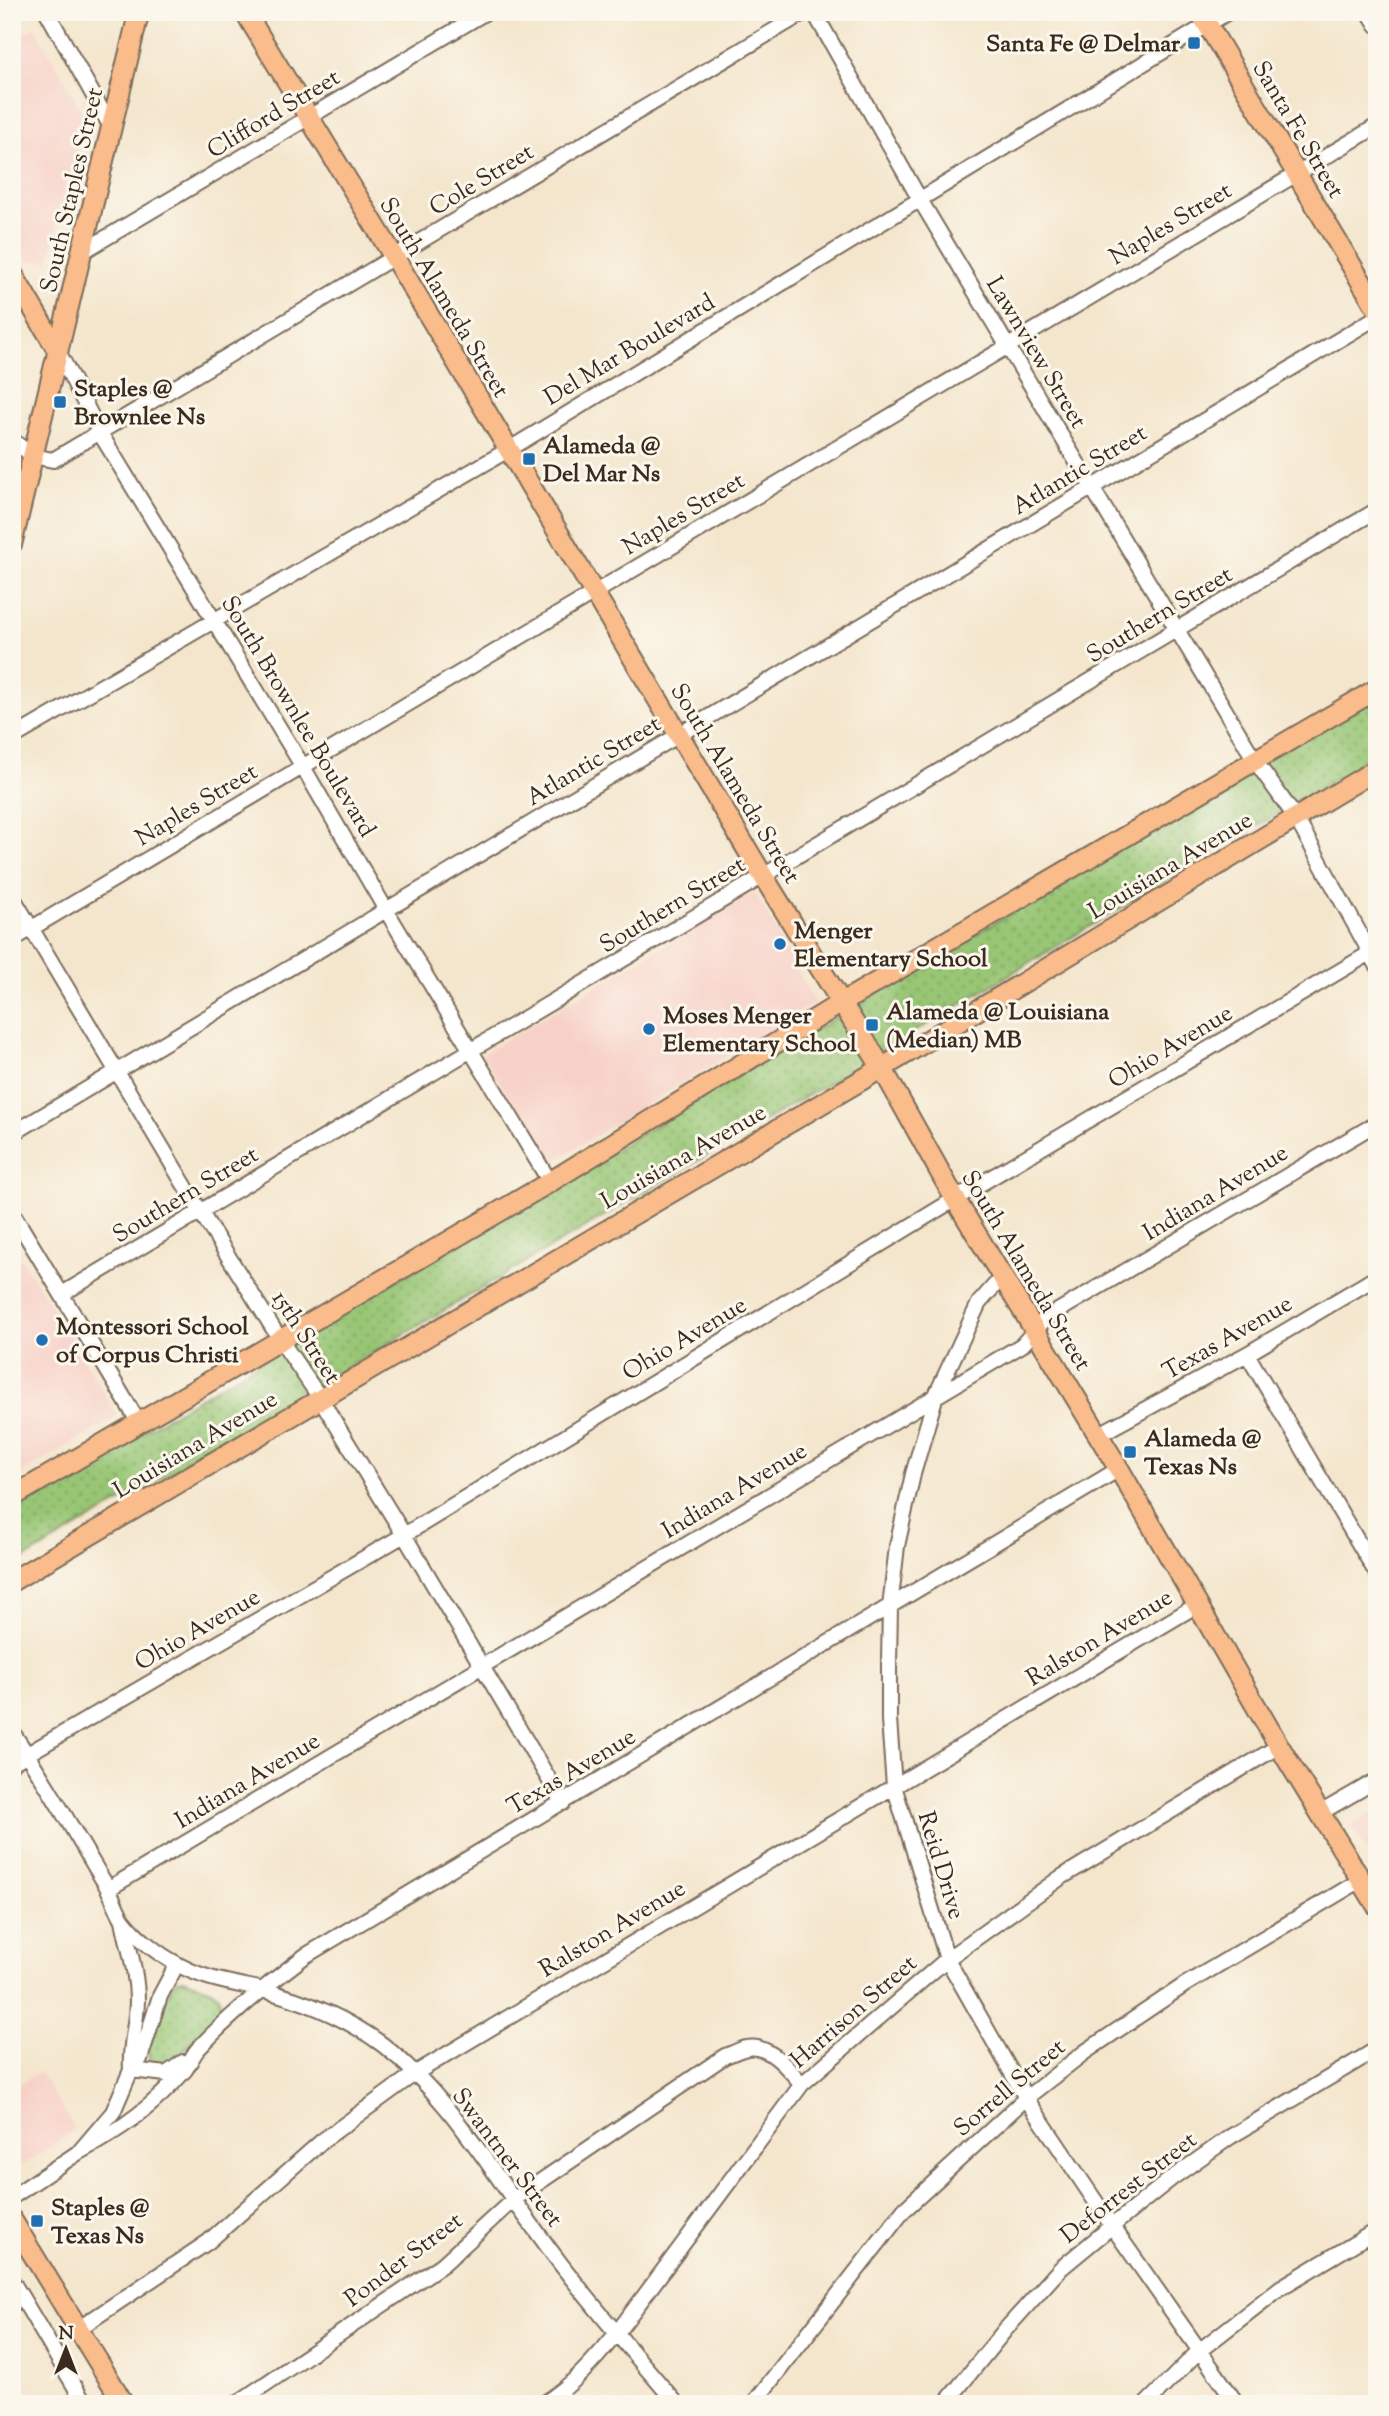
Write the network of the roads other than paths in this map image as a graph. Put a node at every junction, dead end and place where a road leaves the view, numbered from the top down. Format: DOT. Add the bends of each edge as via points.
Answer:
graph roads {
  1 [pos="47,12"];
  2 [pos="139,12"];
  3 [pos="245,12"];
  4 [pos="486,12"];
  5 [pos="805,12"];
  6 [pos="814,12"];
  7 [pos="1228,12"];
  8 [pos="1369,12"];
  9 [pos="1204,18"];
  10 [pos="1377,25"];
  11 [pos="309,118"];
  12 [pos="1377,126"];
  13 [pos="111,127"];
  14 [pos="1297,173"];
  15 [pos="919,198"];
  16 [pos="82,252"];
  17 [pos="394,257"];
  18 [pos="12,273"];
  19 [pos="1377,308"];
  20 [pos="1377,317"];
  21 [pos="1007,346"];
  22 [pos="58,351"];
  23 [pos="100,433"];
  24 [pos="12,440"];
  25 [pos="508,450"];
  26 [pos="33,456"];
  27 [pos="1092,488"];
  28 [pos="1377,510"];
  29 [pos="12,543"];
  30 [pos="595,593"];
  31 [pos="213,620"];
  32 [pos="1177,629"];
  33 [pos="1377,689"];
  34 [pos="678,735"];
  35 [pos="12,738"];
  36 [pos="1256,762"];
  37 [pos="303,766"];
  38 [pos="1377,769"];
  39 [pos="1296,818"];
  40 [pos="763,876"];
  41 [pos="12,896"];
  42 [pos="386,910"];
  43 [pos="30,929"];
  44 [pos="12,940"];
  45 [pos="1374,956"];
  46 [pos="841,1003"];
  47 [pos="471,1050"];
  48 [pos="882,1068"];
  49 [pos="116,1071"];
  50 [pos="1377,1123"];
  51 [pos="12,1134"];
  52 [pos="550,1182"];
  53 [pos="955,1199"];
  54 [pos="201,1211"];
  55 [pos="12,1212"];
  56 [pos="1377,1276"];
  57 [pos="1002,1278"];
  58 [pos="62,1294"];
  59 [pos="1035,1332"];
  60 [pos="281,1341"];
  61 [pos="1247,1354"];
  62 [pos="936,1395"];
  63 [pos="320,1398"];
  64 [pos="139,1423"];
  65 [pos="1098,1435"];
  66 [pos="1119,1469"];
  67 [pos="12,1497"];
  68 [pos="404,1535"];
  69 [pos="1377,1574"];
  70 [pos="12,1581"];
  71 [pos="1197,1605"];
  72 [pos="890,1607"];
  73 [pos="483,1667"];
  74 [pos="12,1732"];
  75 [pos="1279,1746"];
  76 [pos="27,1754"];
  77 [pos="12,1763"];
  78 [pos="1377,1780"];
  79 [pos="894,1786"];
  80 [pos="563,1803"];
  81 [pos="1320,1813"];
  82 [pos="1361,1880"];
  83 [pos="108,1889"];
  84 [pos="1377,1906"];
  85 [pos="123,1918"];
  86 [pos="947,1959"];
  87 [pos="177,1964"];
  88 [pos="261,1990"];
  89 [pos="1377,2049"];
  90 [pos="197,2050"];
  91 [pos="131,2070"];
  92 [pos="414,2074"];
  93 [pos="802,2084"];
  94 [pos="1026,2098"];
  95 [pos="79,2152"];
  96 [pos="12,2197"];
  97 [pos="513,2200"];
  98 [pos="12,2220"];
  99 [pos="1112,2226"];
  100 [pos="1377,2230"];
  101 [pos="12,2281"];
  102 [pos="78,2329"];
  103 [pos="617,2334"];
  104 [pos="1199,2351"];
  105 [pos="85,2404"];
  106 [pos="124,2404"];
  107 [pos="236,2404"];
  108 [pos="543,2404"];
  109 [pos="677,2404"];
  110 [pos="753,2404"];
  111 [pos="945,2404"];
  112 [pos="1146,2404"];
  113 [pos="1237,2404"];
  1 -- 13 [label="street"];
  2 -- 13 [label="main road, South Staples Street"];
  3 -- 11 [label="main road, South Alameda Street"];
  4 -- 11 [label="street, Clifford Street"];
  5 -- 17 [label="street, Cole Street"];
  6 -- 15 [label="street, Lawnview Street"];
  7 -- 9 [label="street, Del Mar Boulevard"];
  8 -- 10 [label="street"];
  9 -- 14 [label="main road, Santa Fe Street"];
  9 -- 15 [label="street, Del Mar Boulevard"];
  11 -- 16 [label="street, Clifford Street"];
  11 -- 17 [label="main road, South Alameda Street"];
  12 -- 14 [label="street, Naples Street"];
  13 -- 16 [label="main road, South Staples Street"];
  14 -- 19 [label="main road, Santa Fe Street"];
  14 -- 21 [label="street, Naples Street"];
  15 -- 21 [label="street, Lawnview Street"];
  15 -- 25 [label="street, Del Mar Boulevard"];
  16 -- 22 [label="main road, South Staples Street"];
  17 -- 23 [label="street, Cole Street"];
  17 -- 25 [label="main road, South Alameda Street"];
  18 -- 22 [label="main road, South Brownlee Boulevard"];
  20 -- 27 [label="street, Atlantic Street"];
  21 -- 27 [label="street, Lawnview Street"];
  21 -- 30 [label="street, Naples Street"];
  22 -- 23 [label="street, South Brownlee Boulevard"];
  22 -- 26 [label="main road, South Staples Street"];
  23 -- 26 [label="street, Cole Street" via="53,460"];
  23 -- 31 [label="street, South Brownlee Boulevard"];
  24 -- 26 [label="street"];
  25 -- 30 [label="main road, South Alameda Street"];
  25 -- 31 [label="street, Del Mar Boulevard"];
  26 -- 29 [label="main road, South Staples Street"];
  27 -- 32 [label="street, Lawnview Street"];
  27 -- 34 [label="street, Atlantic Street"];
  28 -- 32 [label="street, Southern Street"];
  30 -- 34 [label="main road, South Alameda Street"];
  30 -- 37 [label="street, Naples Street"];
  31 -- 35 [label="street, Del Mar Boulevard"];
  31 -- 37 [label="street, South Brownlee Boulevard"];
  32 -- 36 [label="street, Lawnview Street"];
  32 -- 40 [label="street, Southern Street"];
  33 -- 36 [label="main road, Louisiana Avenue"];
  34 -- 40 [label="main road, South Alameda Street"];
  34 -- 42 [label="street, Atlantic Street"];
  36 -- 39 [label="street, Lawnview Street"];
  36 -- 46 [label="main road, Louisiana Avenue"];
  37 -- 42 [label="street, South Brownlee Boulevard"];
  37 -- 43 [label="street, Naples Street"];
  38 -- 39 [label="main road, Louisiana Avenue"];
  39 -- 45 [label="street, Lawnview Street"];
  39 -- 48 [label="main road, Louisiana Avenue"];
  40 -- 46 [label="main road, South Alameda Street"];
  40 -- 47 [label="street, Southern Street"];
  41 -- 43 [label="street, 15th Street"];
  42 -- 47 [label="street, South Brownlee Boulevard"];
  42 -- 49 [label="street, Atlantic Street"];
  43 -- 44 [label="street, Naples Street"];
  43 -- 49 [label="street, 15th Street"];
  45 -- 53 [label="street, Ohio Avenue"];
  46 -- 48 [label="main road, South Alameda Street"];
  46 -- 52 [label="main road, Louisiana Avenue"];
  47 -- 52 [label="street, South Brownlee Boulevard"];
  47 -- 54 [label="street, Southern Street"];
  48 -- 53 [label="main road, South Alameda Street"];
  48 -- 63 [label="main road, Louisiana Avenue"];
  49 -- 51 [label="street, Atlantic Street"];
  49 -- 54 [label="street, 15th Street"];
  50 -- 59 [label="street, Indiana Avenue" via="1046,1318"];
  52 -- 60 [label="main road, Louisiana Avenue"];
  53 -- 57 [label="main road, South Alameda Street"];
  53 -- 68 [label="street, Ohio Avenue"];
  54 -- 58 [label="street, Southern Street"];
  54 -- 60 [label="street, 15th Street"];
  55 -- 58 [label="street"];
  56 -- 61 [label="street, Texas Avenue"];
  57 -- 59 [label="main road, South Alameda Street"];
  57 -- 62 [label="street, Reid Drive" via="979,1303"];
  58 -- 64 [label="street"];
  59 -- 62 [label="street, Indiana Avenue" via="1022,1345"];
  59 -- 65 [label="main road, South Alameda Street"];
  60 -- 63 [label="street, 15th Street"];
  60 -- 64 [label="main road, Louisiana Avenue"];
  61 -- 65 [label="street, Texas Avenue"];
  61 -- 69 [label="street"];
  62 -- 72 [label="street, Reid Drive" via="897,1546"];
  62 -- 73 [label="street, Indiana Avenue"];
  63 -- 68 [label="street, 15th Street"];
  63 -- 70 [label="main road, Louisiana Avenue"];
  64 -- 67 [label="main road, Louisiana Avenue"];
  65 -- 66 [label="main road, South Alameda Street"];
  66 -- 71 [label="main road, South Alameda Street"];
  66 -- 72 [label="street, Texas Avenue"];
  68 -- 73 [label="street, 15th Street"];
  68 -- 76 [label="street, Ohio Avenue"];
  71 -- 75 [label="main road, South Alameda Street"];
  71 -- 79 [label="street, Ralston Avenue"];
  72 -- 79 [label="street, Reid Drive"];
  72 -- 80 [label="street, Texas Avenue"];
  73 -- 80 [label="street, 15th Street"];
  73 -- 83 [label="street, Indiana Avenue"];
  74 -- 76 [label="street, Swantner Street"];
  75 -- 81 [label="main road, South Alameda Street"];
  75 -- 86 [label="street, Harrison Street" via="1060,1878"];
  76 -- 77 [label="street, Ohio Avenue"];
  76 -- 83 [label="street, Swantner Street"];
  78 -- 81 [label="street"];
  79 -- 86 [label="street, Reid Drive"];
  79 -- 92 [label="street, Ralston Avenue"];
  80 -- 88 [label="street, Texas Avenue" via="305,1956"];
  81 -- 82 [label="main road, South Alameda Street"];
  82 -- 84 [label="main road, South Alameda Street"];
  82 -- 94 [label="street, Sorrell Street" via="1186,1984"];
  83 -- 85 [label="street, Swantner Street"];
  85 -- 87 [label="street, Swantner Street" via="144,1941"];
  85 -- 91 [label="street, Texas Avenue" via="138,1999"];
  86 -- 93 [label="street, Harrison Street"];
  86 -- 94 [label="street, Reid Drive"];
  87 -- 88 [label="street, Swantner Street" via="207,1978"];
  87 -- 91 [label="street, Texas Avenue" via="160,1996 140,2059"];
  88 -- 90 [label="street, Texas Avenue"];
  88 -- 92 [label="street, Swantner Street" via="347,2022 384,2046"];
  89 -- 99 [label="street, Deforrest Street" via="1230,2137"];
  90 -- 91 [label="street" via="166,2074"];
  90 -- 95 [label="street, Texas Avenue" via="186,2069 148,2106 108,2137"];
  91 -- 95 [label="street, Texas Avenue" via="113,2112"];
  92 -- 97 [label="street, Swantner Street" via="469,2135"];
  92 -- 102 [label="street, Ralston Avenue" via="322,2141 208,2242"];
  93 -- 97 [label="street, Ponder Street" via="767,2052 748,2047 725,2056"];
  93 -- 103 [label="street, Harrison Street"];
  94 -- 99 [label="street, Reid Drive"];
  94 -- 110 [label="street, Sorrell Street" via="904,2210"];
  95 -- 96 [label="street, Texas Avenue"];
  97 -- 103 [label="street, Swantner Street"];
  97 -- 107 [label="street, Ponder Street" via="443,2264"];
  98 -- 102 [label="main road"];
  99 -- 104 [label="street, Reid Drive"];
  99 -- 111 [label="street, Deforrest Street" via="1060,2269"];
  100 -- 104 [label="street" via="1280,2288"];
  101 -- 105 [label="street"];
  102 -- 106 [label="main road"];
  103 -- 108 [label="street, Harrison Street" via="588,2367"];
  103 -- 109 [label="street, Swantner Street"];
  104 -- 112 [label="street"];
  104 -- 113 [label="street, Reid Drive"];
}
